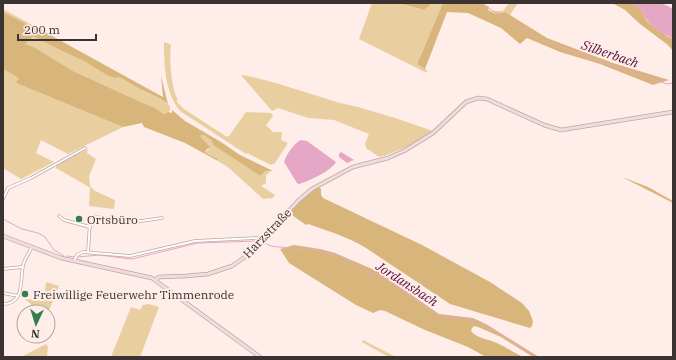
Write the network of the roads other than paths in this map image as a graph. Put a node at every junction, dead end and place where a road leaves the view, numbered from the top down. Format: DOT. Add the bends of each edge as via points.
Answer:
graph roads {
  1 [pos="673,112"];
  2 [pos="85,148"];
  3 [pos="3,199"];
  4 [pos="59,216"];
  5 [pos="162,218"];
  6 [pos="90,227"];
  7 [pos="3,236"];
  8 [pos="261,240"];
  9 [pos="31,248"];
  10 [pos="88,252"];
  11 [pos="74,260"];
  12 [pos="22,267"];
  13 [pos="3,269"];
  14 [pos="155,280"];
  15 [pos="3,293"];
  16 [pos="18,296"];
  17 [pos="3,304"];
  18 [pos="260,357"];
  1 -- 8 [label="street, Harzstraße" via="560,130 491,100 475,98 462,104 437,129 413,146 392,157 347,170 312,189"];
  2 -- 3 [label="street" via="32,178 8,188"];
  4 -- 6 [label="street" via="64,220"];
  5 -- 6 [label="street" via="135,221 95,217 91,220"];
  6 -- 10 [label="street"];
  7 -- 9 [label="street"];
  8 -- 10 [label="street" via="257,238 195,241 130,256"];
  8 -- 14 [label="street, Harzstraße" via="240,261 225,269 204,275 159,277"];
  9 -- 11 [label="street"];
  9 -- 12 [label="street"];
  10 -- 11 [label="street" via="77,255"];
  11 -- 14 [label="street" via="144,275"];
  12 -- 13 [label="street"];
  12 -- 16 [label="street" via="21,289"];
  14 -- 18 [label="street"];
  15 -- 16 [label="street"];
  16 -- 17 [label="street" via="10,303"];
}
